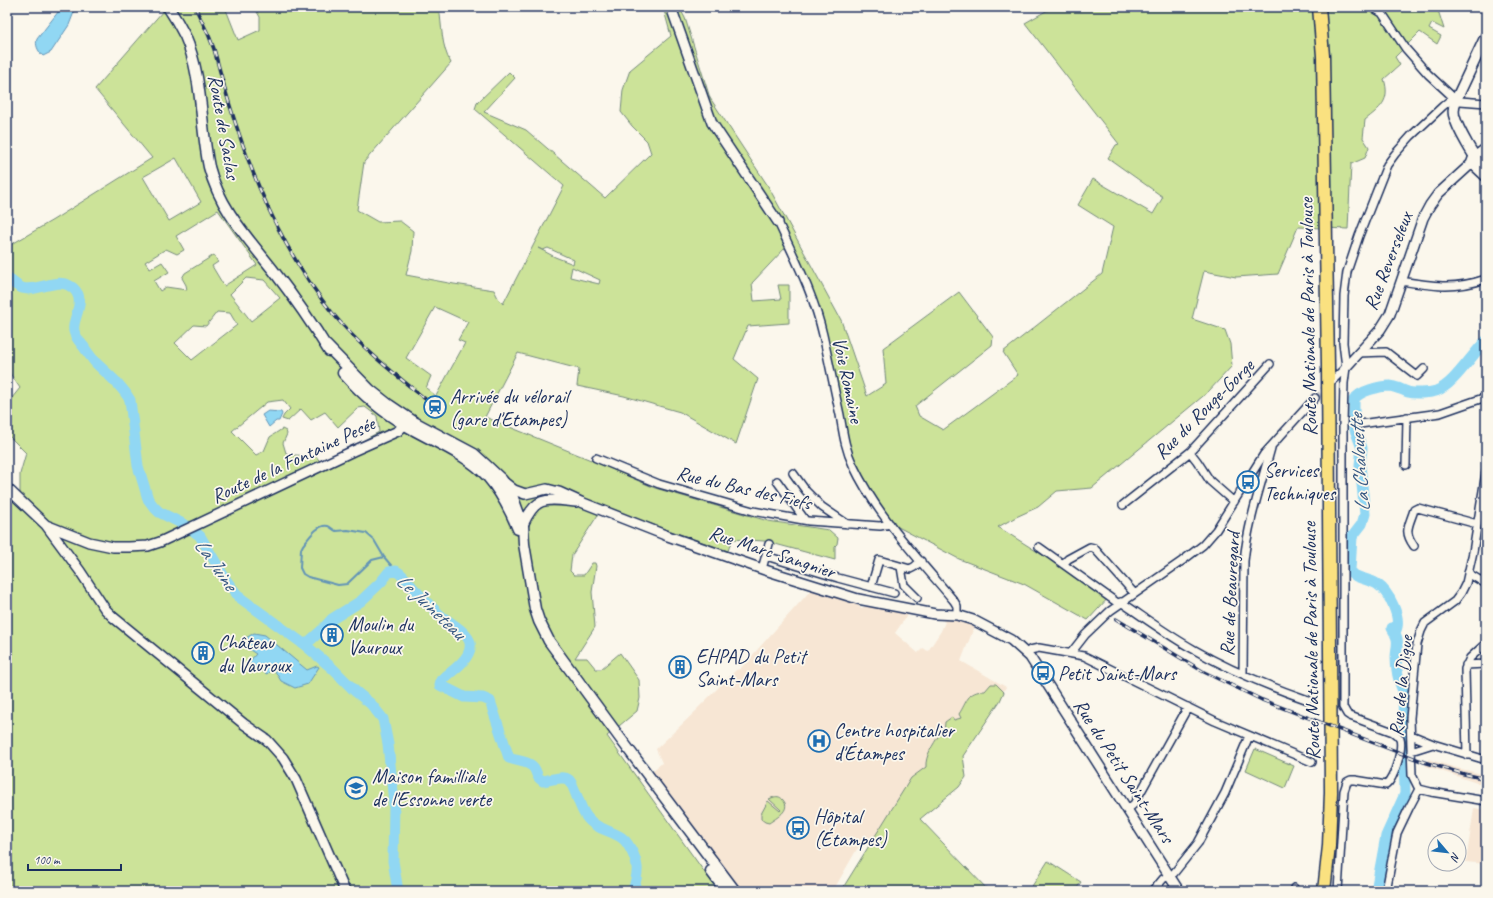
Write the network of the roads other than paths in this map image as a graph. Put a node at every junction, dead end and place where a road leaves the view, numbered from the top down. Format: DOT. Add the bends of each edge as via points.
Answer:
graph roads {
  1 [pos="168,7"];
  2 [pos="671,7"];
  3 [pos="1312,7"];
  4 [pos="1319,7"];
  5 [pos="1372,7"];
  6 [pos="1486,36"];
  7 [pos="1456,100"];
  8 [pos="1486,103"];
  9 [pos="1486,147"];
  10 [pos="1473,160"];
  11 [pos="1486,170"];
  12 [pos="1486,178"];
  13 [pos="778,222"];
  14 [pos="1486,279"];
  15 [pos="1401,280"];
  16 [pos="1358,353"];
  17 [pos="1270,364"];
  18 [pos="1346,367"];
  19 [pos="1424,368"];
  20 [pos="1333,380"];
  21 [pos="1486,397"];
  22 [pos="1315,398"];
  23 [pos="1407,417"];
  24 [pos="409,423"];
  25 [pos="1360,424"];
  26 [pos="1271,446"];
  27 [pos="1190,452"];
  28 [pos="596,458"];
  29 [pos="1406,465"];
  30 [pos="1486,472"];
  31 [pos="793,473"];
  32 [pos="1251,474"];
  33 [pos="1262,478"];
  34 [pos="502,480"];
  35 [pos="777,481"];
  36 [pos="7,488"];
  37 [pos="525,494"];
  38 [pos="581,502"];
  39 [pos="1234,502"];
  40 [pos="1123,505"];
  41 [pos="529,511"];
  42 [pos="515,512"];
  43 [pos="805,520"];
  44 [pos="847,524"];
  45 [pos="890,524"];
  46 [pos="1477,524"];
  47 [pos="46,525"];
  48 [pos="523,525"];
  49 [pos="524,544"];
  50 [pos="770,544"];
  51 [pos="1414,546"];
  52 [pos="1039,547"];
  53 [pos="766,556"];
  54 [pos="920,561"];
  55 [pos="1063,564"];
  56 [pos="901,567"];
  57 [pos="762,569"];
  58 [pos="1468,573"];
  59 [pos="1486,584"];
  60 [pos="871,587"];
  61 [pos="894,593"];
  62 [pos="1134,593"];
  63 [pos="917,598"];
  64 [pos="1120,603"];
  65 [pos="957,615"];
  66 [pos="1483,646"];
  67 [pos="1071,653"];
  68 [pos="1026,654"];
  69 [pos="1486,664"];
  70 [pos="1466,665"];
  71 [pos="1243,674"];
  72 [pos="1308,700"];
  73 [pos="1188,707"];
  74 [pos="1411,735"];
  75 [pos="1249,736"];
  76 [pos="620,738"];
  77 [pos="1433,744"];
  78 [pos="1411,751"];
  79 [pos="1467,755"];
  80 [pos="1486,760"];
  81 [pos="1312,762"];
  82 [pos="1417,786"];
  83 [pos="1486,801"];
  84 [pos="1128,809"];
  85 [pos="1170,876"];
  86 [pos="345,891"];
  87 [pos="726,891"];
  88 [pos="735,891"];
  89 [pos="1153,891"];
  90 [pos="1179,891"];
  91 [pos="1316,891"];
  92 [pos="1324,891"];
  93 [pos="1338,891"];
  94 [pos="1386,891"];
  1 -- 24 [label="main road, Route de Saclas" via="190,50 196,72 212,180 236,225 274,272 341,370 385,412"];
  2 -- 13 [label="street" via="712,123"];
  3 -- 91 [label="main road, Route Nationale de Paris à Toulouse" via="1316,57 1323,731 1321,846"];
  4 -- 92 [label="main road, Route Nationale de Paris à Toulouse" via="1323,56 1328,366 1331,792"];
  5 -- 7 [label="street" via="1382,13 1406,49"];
  6 -- 7 [label="main road"];
  7 -- 8 [label="street"];
  7 -- 10 [label="main road" via="1456,121"];
  7 -- 18 [label="street" via="1443,106 1411,136 1387,165 1347,272 1342,322"];
  9 -- 10 [label="street"];
  10 -- 11 [label="main road"];
  10 -- 12 [label="street"];
  10 -- 15 [label="street, Rue Reverseleux" via="1430,205"];
  13 -- 45 [label="street, Voie Romaine" via="818,312 846,450 862,482"];
  14 -- 15 [label="street" via="1453,287"];
  15 -- 16 [label="street, Rue Reverseleux" via="1390,314 1380,330"];
  16 -- 18 [label="street, Rue Reverseleux"];
  16 -- 19 [label="street" via="1386,352 1417,376"];
  17 -- 27 [label="street, Rue du Rouge-Gorge"];
  18 -- 20 [label="street, Rue Reverseleux"];
  18 -- 93 [label="street" via="1343,707 1350,716 1393,732 1400,744 1397,764 1389,783 1386,785 1351,780 1345,786"];
  21 -- 23 [label="street" via="1440,412"];
  22 -- 26 [label="street"];
  23 -- 25 [label="street"];
  23 -- 29 [label="street"];
  24 -- 34 [label="main road, Route de Saclas" via="474,454"];
  24 -- 42 [label="main road, Route de Saclas" via="477,467 488,477 509,508"];
  24 -- 47 [label="street, Route de la Fontaine Pesée" via="398,431 148,546 118,547 89,542"];
  26 -- 32 [label="street"];
  26 -- 33 [label="street, Rue de Beauregard"];
  27 -- 39 [label="street" via="1210,481"];
  27 -- 40 [label="street, Rue du Rouge-Gorge"];
  28 -- 43 [label="street, Rue du Bas des Fiefs" via="659,484 698,496 753,511"];
  30 -- 46 [label="street, Rue de la Digue"];
  31 -- 44 [label="street" via="822,507"];
  32 -- 33 [label="street"];
  32 -- 39 [label="street"];
  33 -- 71 [label="street, Rue de Beauregard" via="1251,517 1244,561"];
  34 -- 37 [label="street" via="514,490"];
  34 -- 42 [label="main road, Route de Saclas" via="510,492"];
  35 -- 43 [label="street"];
  36 -- 47 [label="street"];
  37 -- 38 [label="street, Rue Marc Sangnier" via="547,490 560,492"];
  37 -- 42 [label="street"];
  38 -- 41 [label="street, Rue Marc Sangnier" via="548,500 540,502"];
  38 -- 57 [label="street, Rue Marc Sangnier"];
  39 -- 62 [label="street" via="1216,530 1203,544"];
  41 -- 42 [label="street"];
  41 -- 48 [label="street"];
  42 -- 48 [label="main road, Route de Saclas"];
  42 -- 49 [label="main road, Route de Saclas"];
  43 -- 44 [label="street, Rue du Bas des Fiefs"];
  44 -- 45 [label="street, Rue du Bas des Fiefs"];
  45 -- 54 [label="street, Voie Romaine"];
  46 -- 51 [label="street" via="1418,508 1414,510 1407,532"];
  46 -- 58 [label="street, Rue de la Digue"];
  47 -- 86 [label="street" via="113,617 267,740 283,758 296,779"];
  48 -- 49 [label="main road, Route de Saclas"];
  49 -- 76 [label="main road" via="535,609 543,630"];
  50 -- 53 [label="street"];
  52 -- 55 [label="street"];
  53 -- 57 [label="street"];
  53 -- 60 [label="street"];
  54 -- 56 [label="street" via="910,569"];
  54 -- 65 [label="street, Voie Romaine" via="954,601"];
  55 -- 62 [label="street" via="1090,547 1094,548"];
  55 -- 64 [label="street"];
  56 -- 60 [label="street" via="879,560"];
  56 -- 63 [label="street" via="904,585"];
  57 -- 65 [label="street, Rue Marc Sangnier" via="858,599 935,614"];
  58 -- 59 [label="street"];
  58 -- 74 [label="street, Rue de la Digue" via="1461,593 1455,601 1421,630 1417,644 1410,718"];
  60 -- 61 [label="street"];
  62 -- 64 [label="street"];
  64 -- 67 [label="street" via="1085,635"];
  64 -- 71 [label="street" via="1192,649"];
  65 -- 68 [label="street, Rue du Petit Saint-Mars" via="1002,634"];
  66 -- 70 [label="street"];
  67 -- 68 [label="street" via="1039,648"];
  67 -- 73 [label="street" via="1091,659"];
  68 -- 84 [label="street, Rue du Petit Saint-Mars"];
  69 -- 70 [label="street"];
  70 -- 79 [label="street"];
  71 -- 72 [label="street"];
  73 -- 75 [label="street"];
  73 -- 84 [label="street" via="1134,804"];
  74 -- 77 [label="street"];
  74 -- 78 [label="street, Rue de la Digue"];
  75 -- 81 [label="street"];
  75 -- 85 [label="street" via="1225,793 1198,843"];
  76 -- 87 [label="main road" via="669,815"];
  76 -- 88 [label="main road"];
  77 -- 78 [label="street"];
  77 -- 79 [label="street"];
  78 -- 82 [label="street, Rue de la Digue" via="1412,775"];
  79 -- 80 [label="street"];
  82 -- 83 [label="street" via="1431,792"];
  82 -- 94 [label="street" via="1397,833"];
  84 -- 85 [label="street, Rue du Petit Saint-Mars"];
  85 -- 89 [label="street" via="1163,879"];
  85 -- 90 [label="street, Rue du Petit Saint-Mars"];
}
